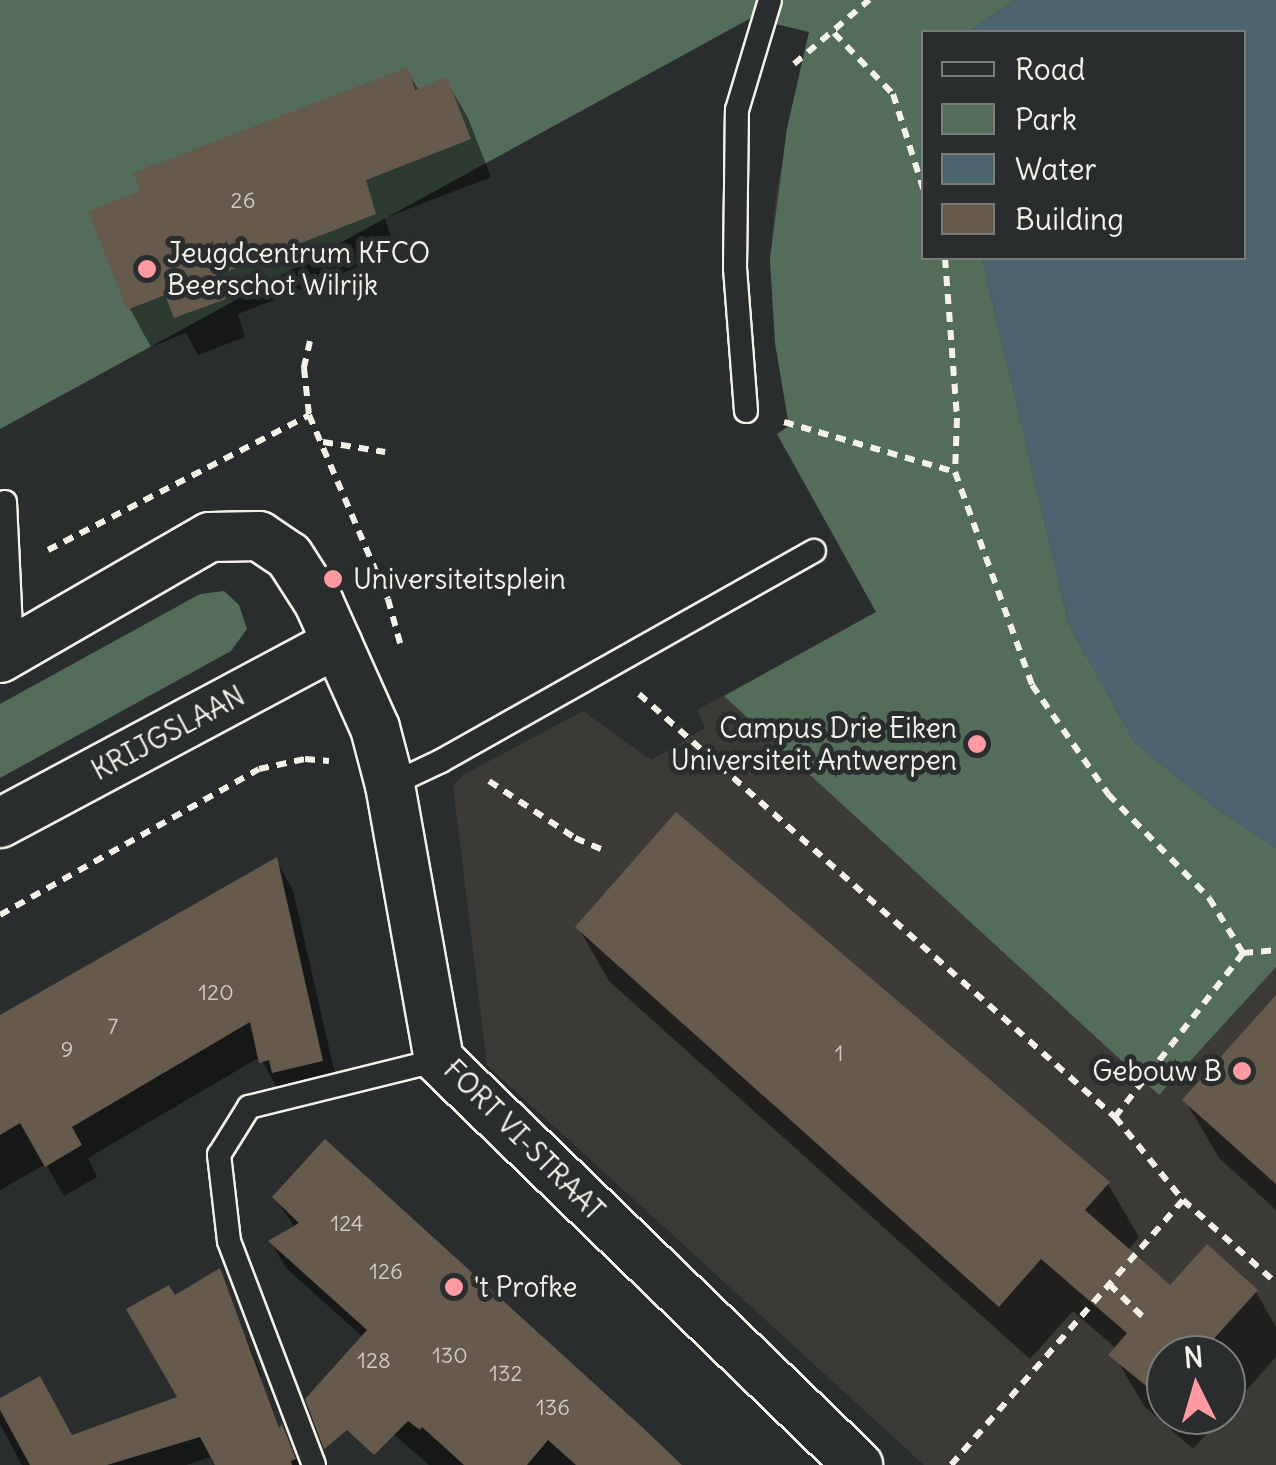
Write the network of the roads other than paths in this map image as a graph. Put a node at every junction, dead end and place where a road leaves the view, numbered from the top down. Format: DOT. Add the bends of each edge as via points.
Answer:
graph roads {
  1 [pos="770,0"];
  2 [pos="746,411"];
  3 [pos="5,502"];
  4 [pos="814,552"];
  5 [pos="337,642"];
  6 [pos="6,655"];
  7 [pos="386,772"];
  8 [pos="0,823"];
  9 [pos="440,1060"];
  10 [pos="314,1465"];
  11 [pos="858,1465"];
  1 -- 2 [label="lane" via="737,110 736,268"];
  3 -- 6 [label="lane"];
  4 -- 7 [label="lane" via="608,666"];
  5 -- 6 [label="street, FORT VI-STRAAT" via="290,556 258,536 210,538"];
  5 -- 7 [label="street, FORT VI-STRAAT" via="375,728"];
  5 -- 8 [label="street, KRIJGSLAAN"];
  7 -- 9 [label="street, FORT VI-STRAAT"];
  9 -- 10 [label="lane" via="249,1107 219,1155 229,1241"];
  9 -- 11 [label="street, FORT VI-STRAAT"];
}
